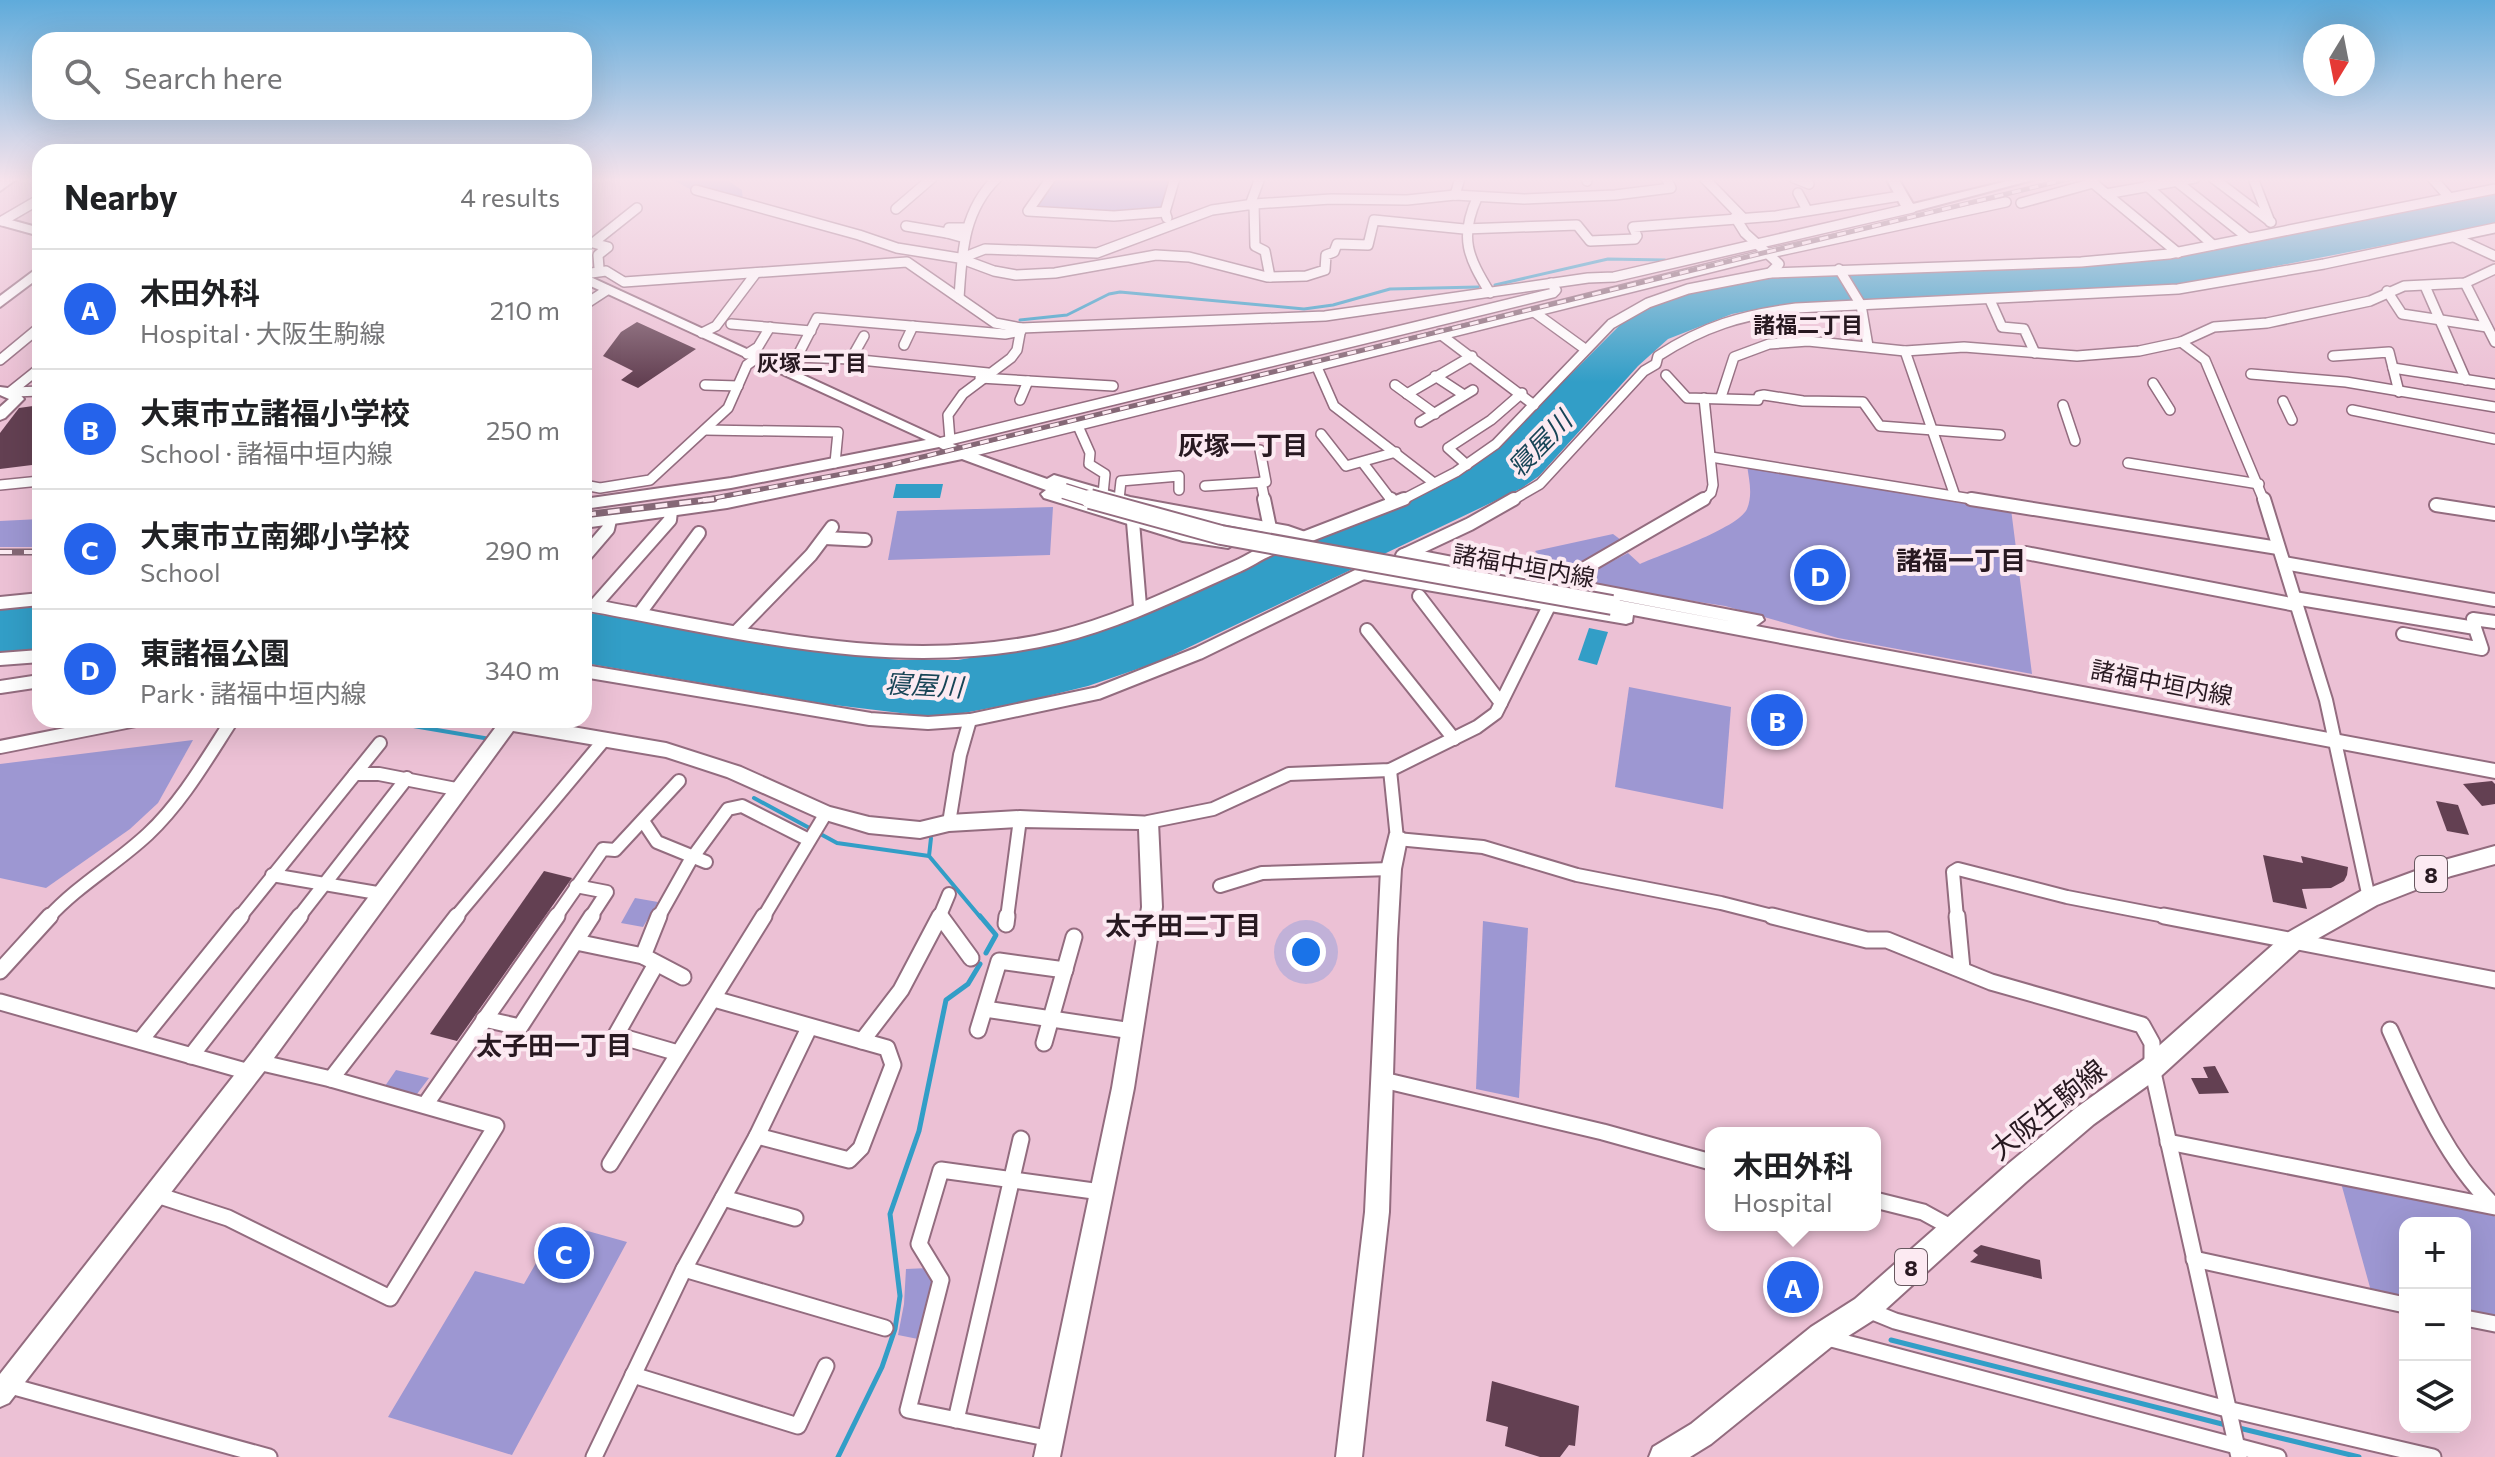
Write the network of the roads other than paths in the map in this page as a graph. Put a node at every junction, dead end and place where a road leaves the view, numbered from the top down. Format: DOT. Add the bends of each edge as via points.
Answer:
graph roads {
  1 [pos="604,246"];
  2 [pos="883,246"];
  3 [pos="964,246"];
  4 [pos="1123,246"];
  5 [pos="1167,246"];
  6 [pos="1255,246"];
  7 [pos="1336,246"];
  8 [pos="1468,246"];
  9 [pos="1749,246"];
  10 [pos="1761,246"];
  11 [pos="1802,246"];
  12 [pos="2169,246"];
  13 [pos="2209,246"];
  14 [pos="2408,246"];
  15 [pos="2474,246"];
  16 [pos="1770,253"];
  17 [pos="2178,253"];
  18 [pos="915,254"];
  19 [pos="1167,254"];
  20 [pos="2495,256"];
  21 [pos="962,258"];
  22 [pos="907,262"];
  23 [pos="599,268"];
  24 [pos="2495,269"];
  25 [pos="1840,270"];
  26 [pos="592,272"];
  27 [pos="756,273"];
  28 [pos="1770,273"];
  29 [pos="32,277"];
  30 [pos="1270,277"];
  31 [pos="2485,277"];
  32 [pos="1674,278"];
  33 [pos="592,281"];
  34 [pos="2495,281"];
  35 [pos="1551,283"];
  36 [pos="2465,283"];
  37 [pos="2425,286"];
  38 [pos="1686,289"];
  39 [pos="607,290"];
  40 [pos="2387,291"];
  41 [pos="1490,293"];
  42 [pos="959,298"];
  43 [pos="592,300"];
  44 [pos="1990,300"];
  45 [pos="0,303"];
  46 [pos="1860,304"];
  47 [pos="1534,312"];
  48 [pos="2480,314"];
  49 [pos="2495,315"];
  50 [pos="2442,320"];
  51 [pos="731,324"];
  52 [pos="913,326"];
  53 [pos="770,327"];
  54 [pos="2487,327"];
  55 [pos="1021,329"];
  56 [pos="811,331"];
  57 [pos="702,333"];
  58 [pos="32,334"];
  59 [pos="1440,334"];
  60 [pos="864,336"];
  61 [pos="2181,342"];
  62 [pos="2495,342"];
  63 [pos="1868,346"];
  64 [pos="1585,349"];
  65 [pos="1905,351"];
  66 [pos="2035,353"];
  67 [pos="752,356"];
  68 [pos="1472,356"];
  69 [pos="2333,356"];
  70 [pos="797,357"];
  71 [pos="851,359"];
  72 [pos="0,360"];
  73 [pos="895,363"];
  74 [pos="1316,365"];
  75 [pos="781,368"];
  76 [pos="2393,368"];
  77 [pos="1062,371"];
  78 [pos="32,373"];
  79 [pos="2251,374"];
  80 [pos="984,375"];
  81 [pos="1666,375"];
  82 [pos="1435,376"];
  83 [pos="2466,380"];
  84 [pos="1028,381"];
  85 [pos="1057,383"];
  86 [pos="2153,383"];
  87 [pos="2495,384"];
  88 [pos="705,385"];
  89 [pos="1395,385"];
  90 [pos="738,386"];
  91 [pos="1113,386"];
  92 [pos="32,391"];
  93 [pos="5,392"];
  94 [pos="2399,392"];
  95 [pos="1522,393"];
  96 [pos="1407,394"];
  97 [pos="1721,397"];
  98 [pos="1704,398"];
  99 [pos="1020,400"];
  100 [pos="2283,401"];
  101 [pos="1534,405"];
  102 [pos="2063,405"];
  103 [pos="2495,407"];
  104 [pos="2170,410"];
  105 [pos="2352,410"];
  106 [pos="1435,414"];
  107 [pos="0,415"];
  108 [pos="2292,420"];
  109 [pos="1420,422"];
  110 [pos="1078,426"];
  111 [pos="705,430"];
  112 [pos="1930,430"];
  113 [pos="1321,434"];
  114 [pos="2000,435"];
  115 [pos="2495,439"];
  116 [pos="946,441"];
  117 [pos="2076,443"];
  118 [pos="1260,450"];
  119 [pos="1396,452"];
  120 [pos="963,454"];
  121 [pos="1711,457"];
  122 [pos="835,463"];
  123 [pos="1363,463"];
  124 [pos="2128,463"];
  125 [pos="1467,465"];
  126 [pos="1000,468"];
  127 [pos="32,482"];
  128 [pos="1261,482"];
  129 [pos="1434,483"];
  130 [pos="2259,484"];
  131 [pos="0,485"];
  132 [pos="592,486"];
  133 [pos="1205,486"];
  134 [pos="1179,490"];
  135 [pos="1955,496"];
  136 [pos="1111,497"];
  137 [pos="1393,502"];
  138 [pos="592,503"];
  139 [pos="2436,505"];
  140 [pos="671,511"];
  141 [pos="2495,514"];
  142 [pos="610,520"];
  143 [pos="592,522"];
  144 [pos="1133,522"];
  145 [pos="832,527"];
  146 [pos="1270,528"];
  147 [pos="699,533"];
  148 [pos="825,538"];
  149 [pos="1305,538"];
  150 [pos="865,540"];
  151 [pos="592,548"];
  152 [pos="2278,548"];
  153 [pos="1266,550"];
  154 [pos="2026,553"];
  155 [pos="1406,554"];
  156 [pos="2284,563"];
  157 [pos="1362,573"];
  158 [pos="1561,582"];
  159 [pos="1419,596"];
  160 [pos="32,600"];
  161 [pos="2495,600"];
  162 [pos="2295,601"];
  163 [pos="592,602"];
  164 [pos="0,603"];
  165 [pos="592,605"];
  166 [pos="1550,605"];
  167 [pos="1140,606"];
  168 [pos="640,613"];
  169 [pos="2495,622"];
  170 [pos="2475,628"];
  171 [pos="738,630"];
  172 [pos="1367,630"];
  173 [pos="2403,634"];
  174 [pos="1839,645"];
  175 [pos="2482,649"];
  176 [pos="2495,656"];
  177 [pos="32,657"];
  178 [pos="0,659"];
  179 [pos="592,672"];
  180 [pos="32,682"];
  181 [pos="0,687"];
  182 [pos="1501,703"];
  183 [pos="970,720"];
  184 [pos="96,728"];
  185 [pos="227,728"];
  186 [pos="501,728"];
  187 [pos="541,728"];
  188 [pos="2333,738"];
  189 [pos="1454,739"];
  190 [pos="604,740"];
  191 [pos="380,743"];
  192 [pos="0,747"];
  193 [pos="1390,770"];
  194 [pos="2495,771"];
  195 [pos="355,774"];
  196 [pos="407,778"];
  197 [pos="679,781"];
  198 [pos="461,790"];
  199 [pos="1020,819"];
  200 [pos="643,821"];
  201 [pos="1148,822"];
  202 [pos="949,823"];
  203 [pos="816,829"];
  204 [pos="1397,839"];
  205 [pos="2495,855"];
  206 [pos="699,859"];
  207 [pos="1391,869"];
  208 [pos="272,875"];
  209 [pos="325,884"];
  210 [pos="576,886"];
  211 [pos="1220,886"];
  212 [pos="383,894"];
  213 [pos="949,894"];
  214 [pos="2369,898"];
  215 [pos="941,917"];
  216 [pos="1006,924"];
  217 [pos="1074,937"];
  218 [pos="2293,941"];
  219 [pos="576,942"];
  220 [pos="971,958"];
  221 [pos="649,960"];
  222 [pos="1962,969"];
  223 [pos="1065,970"];
  224 [pos="0,971"];
  225 [pos="683,977"];
  226 [pos="2495,980"];
  227 [pos="714,999"];
  228 [pos="0,1002"];
  229 [pos="985,1009"];
  230 [pos="484,1019"];
  231 [pos="1051,1019"];
  232 [pos="809,1028"];
  233 [pos="978,1030"];
  234 [pos="2390,1030"];
  235 [pos="1132,1031"];
  236 [pos="140,1041"];
  237 [pos="862,1041"];
  238 [pos="1044,1043"];
  239 [pos="678,1053"];
  240 [pos="191,1056"];
  241 [pos="254,1067"];
  242 [pos="2152,1068"];
  243 [pos="331,1079"];
  244 [pos="1383,1080"];
  245 [pos="425,1105"];
  246 [pos="757,1136"];
  247 [pos="1021,1139"];
  248 [pos="2168,1142"];
  249 [pos="1705,1160"];
  250 [pos="610,1164"];
  251 [pos="1010,1178"];
  252 [pos="1101,1192"];
  253 [pos="157,1195"];
  254 [pos="723,1198"];
  255 [pos="1881,1202"];
  256 [pos="795,1218"];
  257 [pos="1954,1229"];
  258 [pos="2194,1259"];
  259 [pos="684,1269"];
  260 [pos="2399,1304"];
  261 [pos="1865,1309"];
  262 [pos="2471,1319"];
  263 [pos="2495,1324"];
  264 [pos="885,1328"];
  265 [pos="1821,1337"];
  266 [pos="826,1366"];
  267 [pos="633,1375"];
  268 [pos="4,1390"];
  269 [pos="2228,1413"];
  270 [pos="956,1420"];
  271 [pos="2236,1447"];
  272 [pos="1049,1448"];
  273 [pos="269,1457"];
  274 [pos="594,1457"];
  275 [pos="1349,1457"];
  276 [pos="1663,1457"];
  277 [pos="2278,1457"];
  278 [pos="2433,1457"];
  1 -- 23 [label="street"];
  2 -- 18 [label="street"];
  3 -- 21 [label="street"];
  4 -- 21 [label="street" via="1097,253 985,249"];
  5 -- 19 [label="street"];
  6 -- 30 [label="street" via="1265,251"];
  7 -- 30 [label="street" via="1326,255 1325,270 1307,277"];
  8 -- 41 [label="street"];
  9 -- 35 [label="street" via="1614,277"];
  10 -- 16 [label="street"];
  11 -- 16 [label="street"];
  12 -- 17 [label="street"];
  13 -- 17 [label="street"];
  14 -- 44 [label="street" via="2178,289"];
  15 -- 20 [label="street"];
  16 -- 28 [label="street" via="1779,264"];
  16 -- 32 [label="street"];
  17 -- 25 [label="street" via="2081,262"];
  18 -- 21 [label="street"];
  18 -- 22 [label="street"];
  19 -- 21 [label="street" via="1026,275 993,271"];
  19 -- 30 [label="street"];
  21 -- 42 [label="street"];
  22 -- 27 [label="street"];
  22 -- 42 [label="street"];
  23 -- 26 [label="street"];
  23 -- 27 [label="street" via="624,282"];
  24 -- 31 [label="street"];
  25 -- 28 [label="street"];
  25 -- 46 [label="street"];
  27 -- 57 [label="street" via="716,326"];
  28 -- 38 [label="street"];
  29 -- 45 [label="main road"];
  31 -- 34 [label="street"];
  31 -- 36 [label="street"];
  32 -- 38 [label="street"];
  32 -- 47 [label="street"];
  33 -- 39 [label="street, 諸福中垣内線"];
  35 -- 41 [label="street"];
  35 -- 116 [label="street" via="1553,293"];
  36 -- 37 [label="street"];
  36 -- 48 [label="street"];
  37 -- 40 [label="street"];
  37 -- 50 [label="street"];
  38 -- 64 [label="street" via="1627,313"];
  39 -- 43 [label="street"];
  39 -- 57 [label="street, 諸福中垣内線"];
  40 -- 50 [label="street" via="2402,314"];
  40 -- 61 [label="street" via="2370,301 2293,319 2204,329"];
  41 -- 55 [label="street" via="1325,316"];
  42 -- 55 [label="street" via="995,323"];
  44 -- 46 [label="street"];
  44 -- 66 [label="street" via="2002,327 2024,329"];
  46 -- 63 [label="street"];
  46 -- 155 [label="street" via="1756,313 1690,335 1658,356 1540,484"];
  47 -- 59 [label="street"];
  47 -- 64 [label="street"];
  48 -- 49 [label="street"];
  48 -- 54 [label="street"];
  50 -- 54 [label="street"];
  50 -- 83 [label="street"];
  51 -- 53 [label="street"];
  52 -- 55 [label="street" via="1005,334"];
  52 -- 56 [label="street" via="817,318"];
  52 -- 73 [label="street"];
  53 -- 56 [label="street"];
  53 -- 67 [label="street"];
  54 -- 62 [label="street"];
  55 -- 80 [label="street" via="1011,358"];
  56 -- 70 [label="street"];
  57 -- 67 [label="street, 諸福中垣内線"];
  58 -- 72 [label="street"];
  59 -- 68 [label="street"];
  59 -- 74 [label="street"];
  60 -- 71 [label="street"];
  61 -- 66 [label="street" via="2117,353"];
  61 -- 130 [label="street" via="2205,360"];
  63 -- 65 [label="street"];
  63 -- 97 [label="street" via="1808,341 1751,349 1734,357"];
  64 -- 101 [label="street"];
  65 -- 66 [label="street" via="1964,347"];
  65 -- 112 [label="street"];
  67 -- 75 [label="street, 諸福中垣内線"];
  67 -- 90 [label="street"];
  68 -- 82 [label="street"];
  68 -- 95 [label="street"];
  69 -- 76 [label="street" via="2389,352"];
  70 -- 71 [label="street"];
  70 -- 75 [label="street"];
  71 -- 73 [label="street"];
  73 -- 80 [label="street"];
  74 -- 110 [label="street"];
  74 -- 119 [label="street" via="1334,406"];
  75 -- 116 [label="street, 諸福中垣内線"];
  76 -- 83 [label="street"];
  76 -- 94 [label="street"];
  77 -- 85 [label="street"];
  78 -- 93 [label="street"];
  79 -- 94 [label="street"];
  80 -- 84 [label="street"];
  80 -- 116 [label="street" via="948,415"];
  81 -- 98 [label="street" via="1687,398"];
  82 -- 96 [label="street"];
  82 -- 106 [label="street" via="1469,393"];
  83 -- 87 [label="street"];
  84 -- 85 [label="street"];
  84 -- 99 [label="street"];
  85 -- 91 [label="street"];
  86 -- 104 [label="street"];
  88 -- 90 [label="street"];
  89 -- 96 [label="street"];
  90 -- 111 [label="street" via="728,408"];
  92 -- 93 [label="street"];
  93 -- 107 [label="street" via="17,399"];
  94 -- 103 [label="street"];
  95 -- 101 [label="street"];
  95 -- 125 [label="street" via="1448,448"];
  96 -- 106 [label="street"];
  97 -- 98 [label="street"];
  97 -- 112 [label="street" via="1863,402 1880,426"];
  98 -- 121 [label="street"];
  100 -- 108 [label="street"];
  101 -- 125 [label="street"];
  102 -- 117 [label="street"];
  105 -- 115 [label="street"];
  106 -- 109 [label="street"];
  110 -- 120 [label="street"];
  110 -- 136 [label="street" via="1090,453 1089,464 1105,474"];
  111 -- 122 [label="street" via="838,432"];
  111 -- 132 [label="street" via="650,480"];
  112 -- 114 [label="street"];
  112 -- 135 [label="street"];
  113 -- 123 [label="street" via="1346,466"];
  116 -- 120 [label="street, 諸福中垣内線"];
  116 -- 122 [label="street"];
  118 -- 128 [label="street" via="1266,482"];
  119 -- 123 [label="street"];
  119 -- 129 [label="street"];
  120 -- 126 [label="street, 諸福中垣内線"];
  120 -- 140 [label="street"];
  121 -- 135 [label="street"];
  121 -- 158 [label="street" via="1711,493 1697,505"];
  122 -- 138 [label="street"];
  123 -- 137 [label="street"];
  124 -- 130 [label="street"];
  125 -- 129 [label="street"];
  126 -- 136 [label="street"];
  126 -- 144 [label="street" via="1064,501"];
  126 -- 174 [label="street, 諸福中垣内線, bridge" via="1221,535"];
  127 -- 131 [label="street"];
  128 -- 133 [label="street"];
  128 -- 146 [label="street"];
  129 -- 137 [label="street"];
  130 -- 152 [label="street"];
  134 -- 136 [label="street" via="1179,476 1121,481"];
  135 -- 152 [label="street"];
  136 -- 146 [label="street"];
  137 -- 149 [label="street"];
  139 -- 141 [label="street"];
  140 -- 142 [label="street"];
  140 -- 163 [label="street" via="670,520"];
  142 -- 143 [label="street"];
  142 -- 151 [label="street"];
  144 -- 153 [label="street"];
  144 -- 167 [label="street"];
  145 -- 148 [label="street"];
  146 -- 149 [label="street"];
  147 -- 168 [label="street"];
  148 -- 150 [label="street"];
  148 -- 171 [label="street"];
  149 -- 153 [label="street"];
  152 -- 156 [label="street"];
  153 -- 167 [label="street"];
  154 -- 162 [label="street"];
  155 -- 157 [label="street"];
  155 -- 158 [label="street"];
  156 -- 161 [label="street"];
  156 -- 162 [label="street"];
  157 -- 166 [label="street"];
  157 -- 183 [label="street" via="1199,653 1103,691"];
  158 -- 166 [label="street"];
  158 -- 174 [label="street" via="1725,612"];
  159 -- 182 [label="street"];
  160 -- 164 [label="street"];
  162 -- 170 [label="street"];
  162 -- 188 [label="street"];
  165 -- 168 [label="street"];
  166 -- 174 [label="street" via="1735,638"];
  166 -- 182 [label="street"];
  167 -- 171 [label="street" via="1058,637 969,652 865,650"];
  168 -- 171 [label="street"];
  169 -- 170 [label="street" via="2473,619"];
  170 -- 175 [label="street"];
  172 -- 189 [label="street"];
  173 -- 175 [label="street"];
  174 -- 188 [label="street, 諸福中垣内線"];
  175 -- 176 [label="street"];
  177 -- 178 [label="street"];
  179 -- 183 [label="street" via="870,719"];
  180 -- 181 [label="street"];
  182 -- 189 [label="street" via="1496,713"];
  183 -- 202 [label="street"];
  184 -- 192 [label="street"];
  185 -- 224 [label="street" via="173,809 71,893"];
  186 -- 198 [label="street"];
  187 -- 190 [label="street"];
  188 -- 194 [label="street, 諸福中垣内線"];
  188 -- 214 [label="street"];
  189 -- 193 [label="street"];
  190 -- 203 [label="street" via="666,750 734,772"];
  190 -- 243 [label="street" via="462,909"];
  191 -- 195 [label="street"];
  193 -- 201 [label="street" via="1289,774 1213,809"];
  193 -- 204 [label="street"];
  195 -- 196 [label="street"];
  195 -- 208 [label="street"];
  196 -- 198 [label="street"];
  196 -- 209 [label="street"];
  197 -- 200 [label="street"];
  198 -- 212 [label="street"];
  199 -- 201 [label="street"];
  199 -- 202 [label="street"];
  199 -- 216 [label="street"];
  200 -- 206 [label="street" via="657,842"];
  200 -- 210 [label="street" via="615,850 603,849"];
  201 -- 235 [label="street" via="1152,907"];
  202 -- 203 [label="street" via="920,830 869,825"];
  203 -- 206 [label="street" via="742,806 728,809"];
  203 -- 227 [label="street"];
  204 -- 207 [label="street"];
  204 -- 222 [label="street" via="1483,847 1577,875 1721,903 1867,940 1887,940"];
  205 -- 214 [label="main road, 大阪生駒線 / 8"];
  206 -- 221 [label="street" via="656,917"];
  207 -- 211 [label="street" via="1262,873"];
  207 -- 244 [label="street"];
  208 -- 209 [label="street"];
  208 -- 236 [label="street"];
  209 -- 212 [label="street"];
  209 -- 240 [label="street"];
  210 -- 219 [label="street" via="607,892"];
  210 -- 230 [label="street"];
  212 -- 241 [label="street"];
  213 -- 215 [label="street"];
  214 -- 218 [label="main road, 大阪生駒線 / 8"];
  215 -- 220 [label="street"];
  215 -- 237 [label="street" via="891,1008"];
  217 -- 223 [label="street"];
  218 -- 222 [label="street" via="2067,897 1958,869 1953,872"];
  218 -- 226 [label="street"];
  218 -- 242 [label="main road, 大阪生駒線 / 8"];
  219 -- 221 [label="street"];
  219 -- 230 [label="street" via="520,1027"];
  221 -- 225 [label="street"];
  221 -- 239 [label="street" via="616,1035"];
  222 -- 242 [label="street" via="2142,1025 2152,1043"];
  223 -- 229 [label="street" via="999,961"];
  223 -- 231 [label="street"];
  227 -- 232 [label="street"];
  227 -- 239 [label="street"];
  228 -- 236 [label="street"];
  229 -- 231 [label="street"];
  229 -- 233 [label="street"];
  230 -- 245 [label="street"];
  231 -- 235 [label="street"];
  231 -- 238 [label="street"];
  232 -- 237 [label="street"];
  232 -- 246 [label="street"];
  234 -- 248 [label="street" via="2439,1134 2495,1207"];
  235 -- 252 [label="street"];
  236 -- 240 [label="street"];
  237 -- 246 [label="street" via="887,1048 893,1065 861,1148 849,1160"];
  239 -- 250 [label="street"];
  240 -- 241 [label="street"];
  241 -- 243 [label="street"];
  241 -- 253 [label="street"];
  242 -- 248 [label="street"];
  242 -- 257 [label="main road, 大阪生駒線 / 8" via="2085,1116"];
  243 -- 245 [label="street"];
  244 -- 249 [label="street"];
  244 -- 275 [label="street" via="1377,1212"];
  245 -- 253 [label="street" via="496,1126 390,1298 228,1218"];
  246 -- 254 [label="street"];
  247 -- 251 [label="street"];
  248 -- 258 [label="street"];
  251 -- 252 [label="street"];
  251 -- 270 [label="street"];
  251 -- 270 [label="street" via="941,1170 919,1244 941,1280 908,1410"];
  252 -- 272 [label="street"];
  253 -- 268 [label="street"];
  254 -- 256 [label="street"];
  254 -- 259 [label="street"];
  255 -- 257 [label="street" via="1923,1212"];
  257 -- 261 [label="main road, 大阪生駒線 / 8"];
  258 -- 260 [label="street"];
  258 -- 269 [label="street"];
  259 -- 264 [label="street"];
  259 -- 267 [label="street"];
  261 -- 265 [label="main road, 大阪生駒線 / 8"];
  261 -- 269 [label="street"];
  262 -- 263 [label="street"];
  265 -- 271 [label="street"];
  265 -- 276 [label="main road, 大阪生駒線 / 8" via="1701,1434"];
  266 -- 267 [label="street" via="798,1426"];
  267 -- 274 [label="street"];
  268 -- 273 [label="street"];
  269 -- 271 [label="street"];
  269 -- 278 [label="street"];
  270 -- 272 [label="street"];
  271 -- 277 [label="street"];
}
